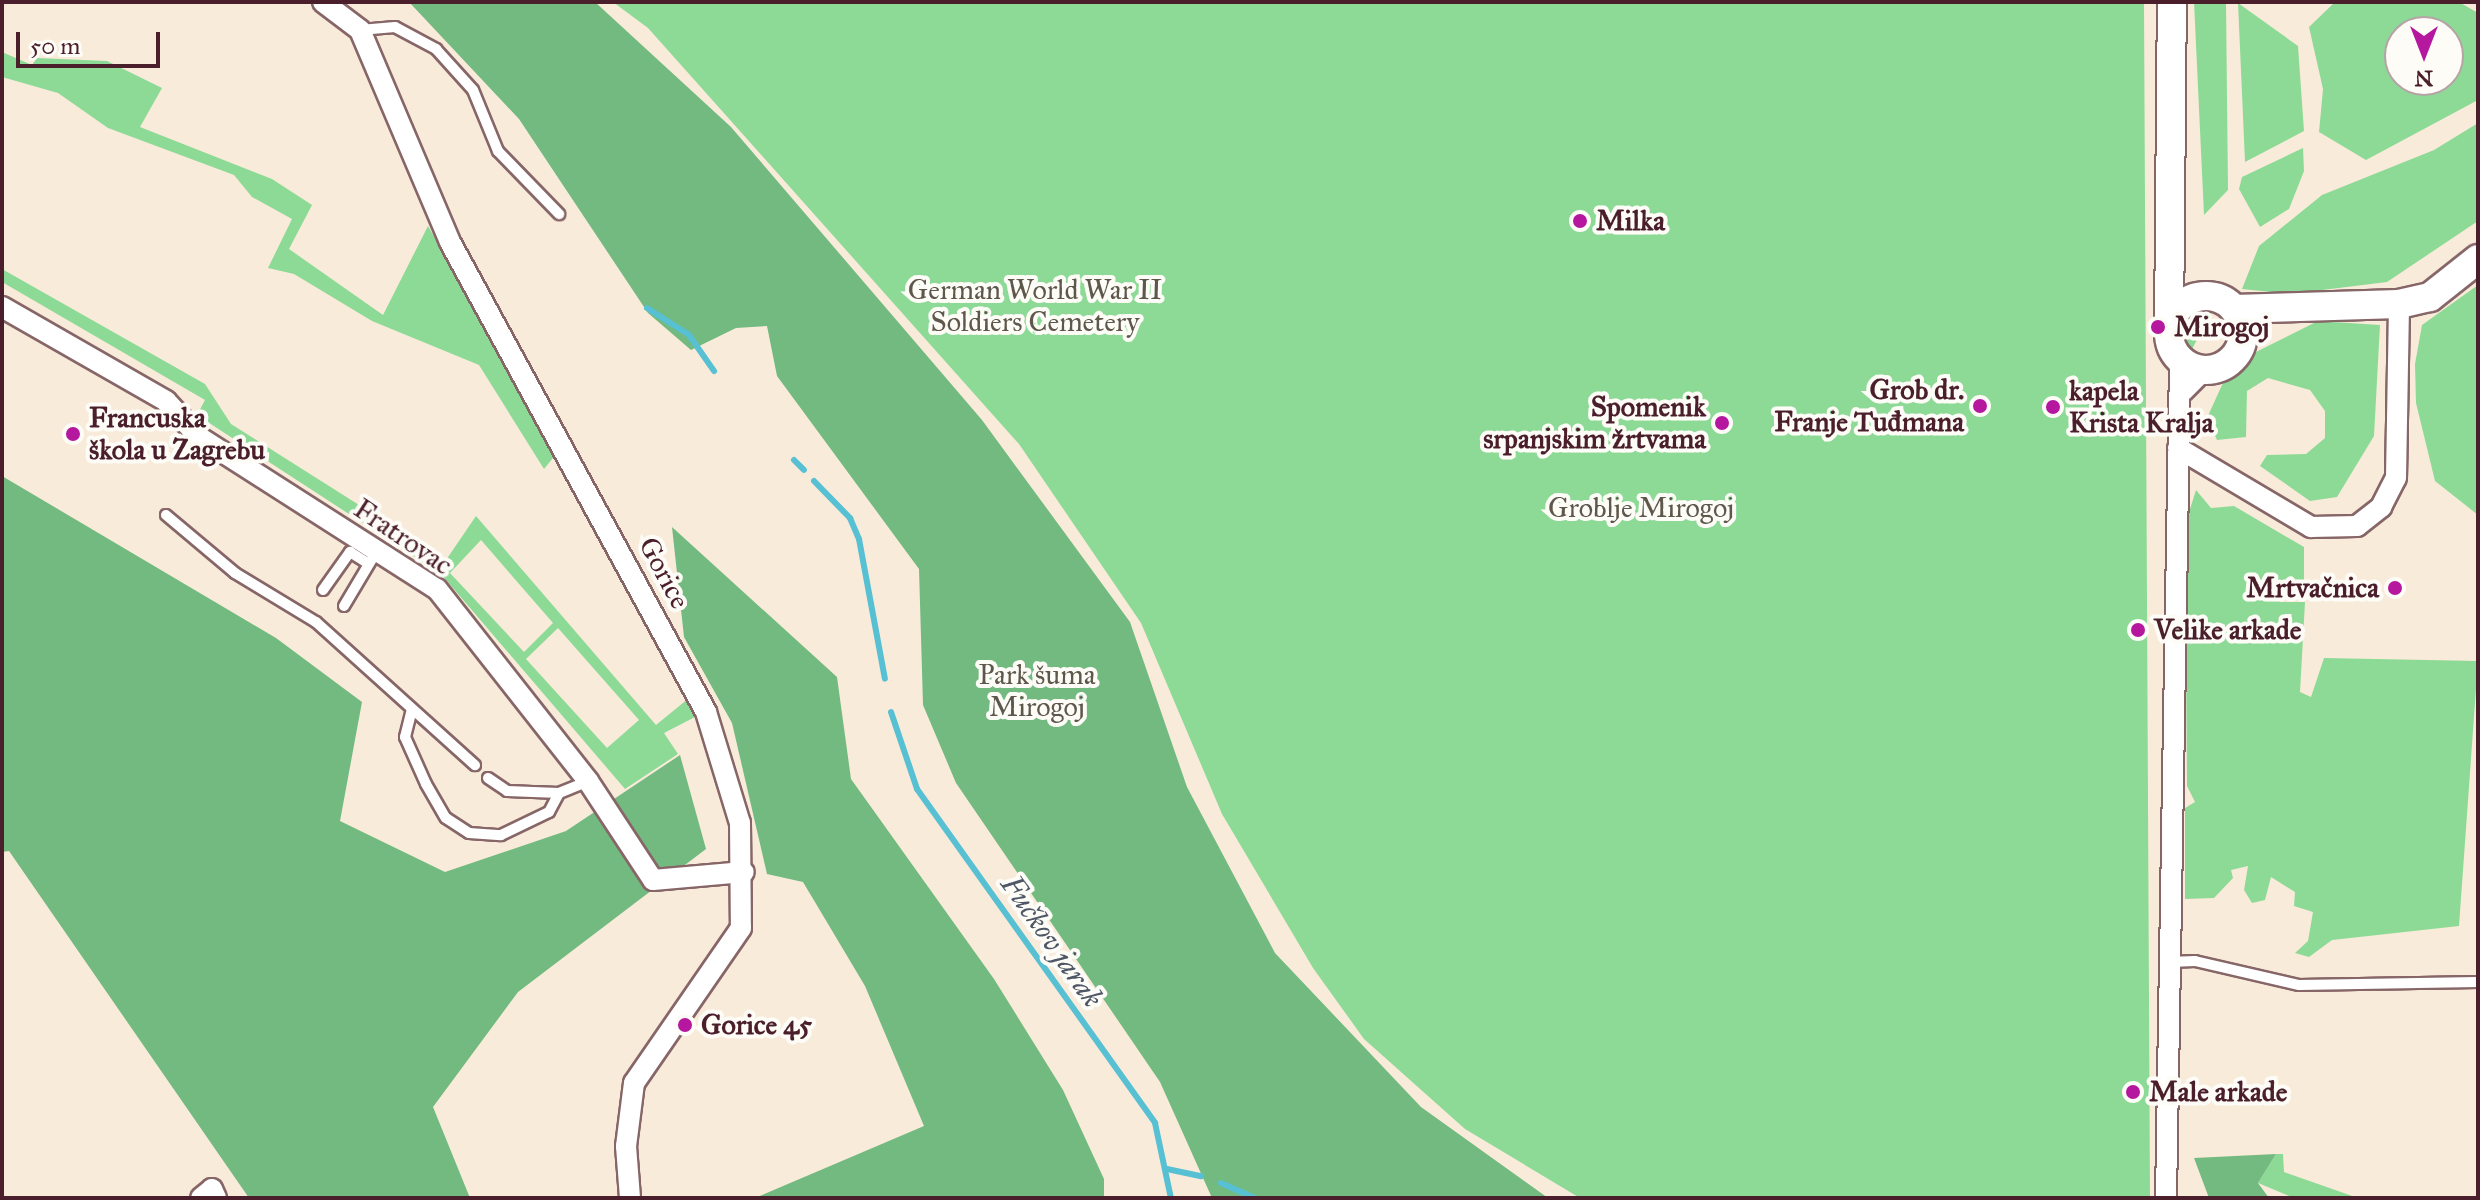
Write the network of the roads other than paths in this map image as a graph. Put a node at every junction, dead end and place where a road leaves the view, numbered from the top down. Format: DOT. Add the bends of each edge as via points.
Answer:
graph roads {
  1 [pos="323,2"];
  2 [pos="2172,2"];
  3 [pos="360,30"];
  4 [pos="559,214"];
  5 [pos="2170,256"];
  6 [pos="2478,259"];
  7 [pos="2207,296"];
  8 [pos="2399,304"];
  9 [pos="2,307"];
  10 [pos="2234,309"];
  11 [pos="2298,312"];
  12 [pos="2169,330"];
  13 [pos="2238,351"];
  14 [pos="2192,364"];
  15 [pos="2178,448"];
  16 [pos="166,515"];
  17 [pos="373,557"];
  18 [pos="323,590"];
  19 [pos="344,606"];
  20 [pos="412,709"];
  21 [pos="475,765"];
  22 [pos="488,778"];
  23 [pos="588,781"];
  24 [pos="559,793"];
  25 [pos="744,872"];
  26 [pos="2169,962"];
  27 [pos="2478,982"];
  28 [pos="201,1198"];
  29 [pos="216,1198"];
  30 [pos="630,1198"];
  31 [pos="2166,1198"];
  1 -- 3 [label="street, Gorice"];
  2 -- 5 [label="main road"];
  3 -- 4 [label="lane" via="395,27 436,49 473,90 498,151"];
  3 -- 25 [label="street, Gorice" via="450,242 706,712 740,823"];
  5 -- 7 [label="main road"];
  5 -- 12 [label="main road"];
  6 -- 8 [label="main road" via="2430,297"];
  7 -- 10 [label="main road"];
  7 -- 12 [label="main road" via="2179,308"];
  8 -- 11 [label="main road"];
  8 -- 15 [label="street" via="2396,478 2381,507 2357,526 2311,527"];
  9 -- 17 [label="street, Fratrovac" via="166,401 199,437"];
  10 -- 11 [label="main road"];
  10 -- 13 [label="main road" via="2243,332"];
  11 -- 13 [label="main road"];
  12 -- 14 [label="main road"];
  13 -- 14 [label="main road" via="2226,364"];
  14 -- 15 [label="street" via="2183,391"];
  15 -- 26 [label="street"];
  16 -- 20 [label="lane" via="235,573 316,622"];
  17 -- 18 [label="lane" via="350,552"];
  17 -- 19 [label="lane"];
  17 -- 23 [label="street, Fratrovac" via="437,589"];
  20 -- 21 [label="lane"];
  20 -- 24 [label="lane" via="405,737 426,784 446,818 469,833 501,835 549,812"];
  22 -- 24 [label="lane" via="507,791"];
  23 -- 24 [label="lane"];
  23 -- 25 [label="street, Fratrovac" via="653,880"];
  25 -- 30 [label="street, Gorice" via="741,928 634,1083 626,1146"];
  26 -- 27 [label="lane" via="2195,961 2299,985"];
  26 -- 31 [label="street"];
  28 -- 29 [label="street" via="212,1189"];
}
